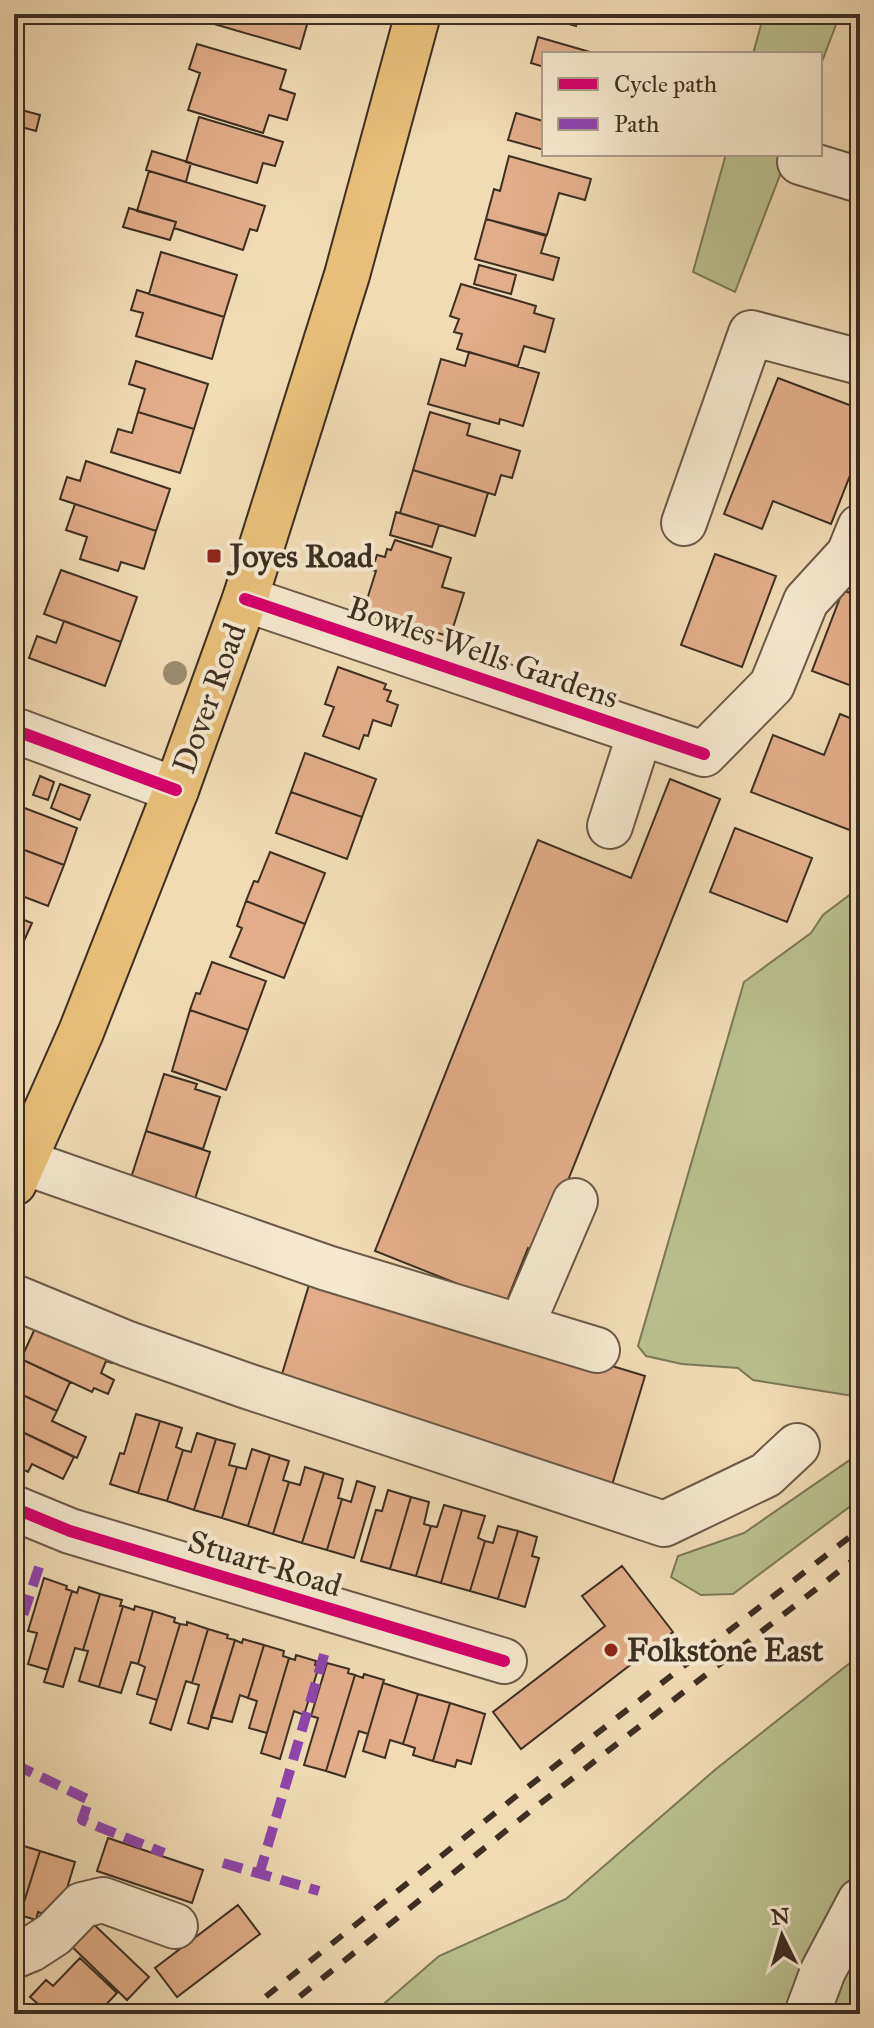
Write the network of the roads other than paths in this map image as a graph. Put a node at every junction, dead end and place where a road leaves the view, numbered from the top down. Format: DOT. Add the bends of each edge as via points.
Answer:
graph roads {
  1 [pos="418,14"];
  2 [pos="800,162"];
  3 [pos="860,180"];
  4 [pos="860,362"];
  5 [pos="684,523"];
  6 [pos="860,527"];
  7 [pos="245,599"];
  8 [pos="14,730"];
  9 [pos="640,733"];
  10 [pos="176,790"];
  11 [pos="610,826"];
  12 [pos="19,1172"];
  13 [pos="575,1201"];
  14 [pos="14,1297"];
  15 [pos="521,1327"];
  16 [pos="597,1350"];
  17 [pos="797,1446"];
  18 [pos="14,1508"];
  19 [pos="504,1661"];
  20 [pos="860,1901"];
  21 [pos="175,1926"];
  22 [pos="14,1956"];
  23 [pos="807,2014"];
  1 -- 7 [label="main road, Dover Road" via="347,275"];
  2 -- 3 [label="street"];
  4 -- 5 [label="street" via="751,333"];
  6 -- 9 [label="street, Bowles Wells Gardens" via="849,554 806,601 772,685 704,754"];
  7 -- 9 [label="street, Bowles Wells Gardens"];
  7 -- 10 [label="main road, Dover Road"];
  8 -- 10 [label="street"];
  9 -- 11 [label="street"];
  10 -- 12 [label="main road, Dover Road" via="81,1032"];
  12 -- 15 [label="street"];
  13 -- 15 [label="street"];
  14 -- 17 [label="street" via="247,1386 664,1524 766,1475"];
  15 -- 16 [label="street"];
  18 -- 19 [label="street, Stuart Road" via="70,1531"];
  20 -- 23 [label="street"];
  21 -- 22 [label="street" via="103,1900 82,1905 54,1934"];
}
